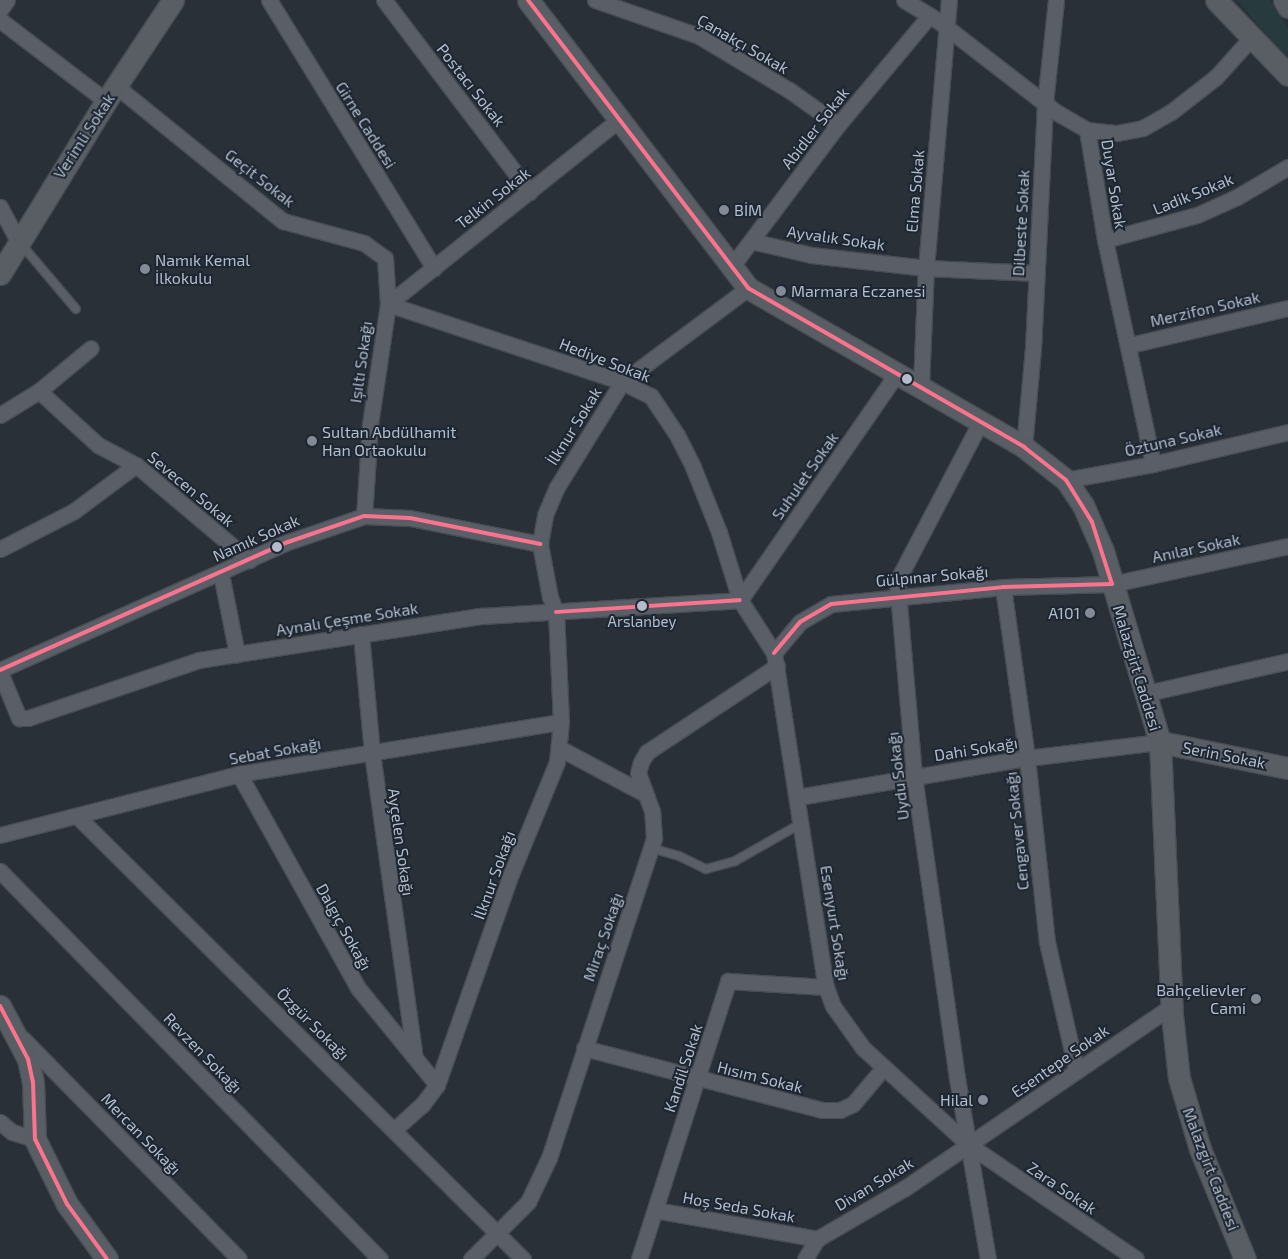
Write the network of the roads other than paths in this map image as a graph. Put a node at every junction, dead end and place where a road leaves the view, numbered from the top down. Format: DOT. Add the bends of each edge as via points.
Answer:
graph roads {
  1 [pos="7,0"];
  2 [pos="173,0"];
  3 [pos="269,0"];
  4 [pos="384,0"];
  5 [pos="528,0"];
  6 [pos="595,0"];
  7 [pos="904,0"];
  8 [pos="949,0"];
  9 [pos="1056,0"];
  10 [pos="1216,0"];
  11 [pos="1284,0"];
  12 [pos="1288,7"];
  13 [pos="0,10"];
  14 [pos="929,16"];
  15 [pos="0,20"];
  16 [pos="946,26"];
  17 [pos="1252,37"];
  18 [pos="1288,75"];
  19 [pos="111,93"];
  20 [pos="1045,103"];
  21 [pos="620,119"];
  22 [pos="838,125"];
  23 [pos="1087,130"];
  24 [pos="1288,167"];
  25 [pos="530,192"];
  26 [pos="0,207"];
  27 [pos="1105,240"];
  28 [pos="18,241"];
  29 [pos="751,241"];
  30 [pos="732,266"];
  31 [pos="434,268"];
  32 [pos="926,268"];
  33 [pos="1036,273"];
  34 [pos="0,274"];
  35 [pos="748,288"];
  36 [pos="388,304"];
  37 [pos="1288,308"];
  38 [pos="76,309"];
  39 [pos="1130,345"];
  40 [pos="91,348"];
  41 [pos="898,372"];
  42 [pos="622,382"];
  43 [pos="921,385"];
  44 [pos="40,390"];
  45 [pos="0,415"];
  46 [pos="982,421"];
  47 [pos="1288,432"];
  48 [pos="1024,447"];
  49 [pos="1153,464"];
  50 [pos="136,465"];
  51 [pos="1066,480"];
  52 [pos="364,516"];
  53 [pos="540,544"];
  54 [pos="1288,546"];
  55 [pos="0,550"];
  56 [pos="250,560"];
  57 [pos="220,574"];
  58 [pos="1112,584"];
  59 [pos="1003,587"];
  60 [pos="898,597"];
  61 [pos="740,600"];
  62 [pos="556,612"];
  63 [pos="361,634"];
  64 [pos="237,654"];
  65 [pos="776,660"];
  66 [pos="1288,661"];
  67 [pos="0,671"];
  68 [pos="1143,694"];
  69 [pos="561,722"];
  70 [pos="1160,742"];
  71 [pos="559,748"];
  72 [pos="372,753"];
  73 [pos="1027,758"];
  74 [pos="1288,768"];
  75 [pos="239,774"];
  76 [pos="914,776"];
  77 [pos="645,794"];
  78 [pos="798,797"];
  79 [pos="77,816"];
  80 [pos="802,823"];
  81 [pos="0,836"];
  82 [pos="651,848"];
  83 [pos="0,870"];
  84 [pos="826,987"];
  85 [pos="0,1006"];
  86 [pos="1172,1006"];
  87 [pos="18,1034"];
  88 [pos="584,1048"];
  89 [pos="414,1053"];
  90 [pos="884,1067"];
  91 [pos="1076,1069"];
  92 [pos="698,1079"];
  93 [pos="437,1085"];
  94 [pos="0,1122"];
  95 [pos="395,1129"];
  96 [pos="6,1135"];
  97 [pos="35,1139"];
  98 [pos="969,1145"];
  99 [pos="655,1210"];
  100 [pos="499,1233"];
  101 [pos="817,1238"];
  102 [pos="108,1259"];
  103 [pos="239,1259"];
  104 [pos="380,1259"];
  105 [pos="471,1259"];
  106 [pos="523,1259"];
  107 [pos="639,1259"];
  108 [pos="805,1259"];
  109 [pos="988,1259"];
  110 [pos="1136,1259"];
  111 [pos="1245,1259"];
  1 -- 13 [label="street"];
  2 -- 19 [label="street, Verimli Sokak" via="154,23"];
  3 -- 31 [label="street, Girne Caddesi"];
  4 -- 25 [label="street, Postacı Sokak"];
  5 -- 21 [label="street, Malazgirt Caddesi"];
  6 -- 22 [label="street, Çanakçı Sokak" via="699,36 789,90"];
  7 -- 14 [label="street, Duyar Sokak"];
  8 -- 16 [label="street, Elma Sokak"];
  9 -- 20 [label="street, Dilbeste Sokak"];
  10 -- 17 [label="street"];
  11 -- 12 [label="street"];
  14 -- 16 [label="street, Duyar Sokak"];
  14 -- 22 [label="street, Abidler Sokak"];
  15 -- 19 [label="street, Geçit Sokak"];
  16 -- 20 [label="street, Duyar Sokak"];
  16 -- 32 [label="street, Elma Sokak"];
  17 -- 18 [label="street"];
  17 -- 23 [label="street" via="1216,77 1171,112 1143,128 1117,133"];
  19 -- 28 [label="street, Verimli Sokak"];
  19 -- 36 [label="street, Geçit Sokak" via="282,221 376,249 385,258"];
  20 -- 23 [label="street, Duyar Sokak"];
  20 -- 33 [label="street, Dilbeste Sokak"];
  21 -- 25 [label="street, Telkin Sokak"];
  21 -- 30 [label="street, Malazgirt Caddesi"];
  22 -- 29 [label="street, Abidler Sokak"];
  23 -- 27 [label="street, Duyar Sokak"];
  24 -- 27 [label="street, Ladik Sokak" via="1237,198 1197,215"];
  25 -- 31 [label="street, Telkin Sokak"];
  26 -- 28 [label="street"];
  27 -- 39 [label="street, Duyar Sokak"];
  28 -- 34 [label="street, Verimli Sokak"];
  28 -- 38 [label="lane"];
  29 -- 30 [label="street, Abidler Sokak"];
  29 -- 32 [label="street, Ayvalık Sokak" via="811,255"];
  30 -- 35 [label="street, Malazgirt Caddesi"];
  31 -- 36 [label="street, Telkin Sokak"];
  32 -- 33 [label="street, Ayvalık Sokak"];
  32 -- 43 [label="street, Elma Sokak"];
  33 -- 48 [label="street, Dilbeste Sokak"];
  35 -- 41 [label="street, Malazgirt Caddesi"];
  35 -- 42 [label="street, İlknur Sokak"];
  36 -- 42 [label="street, Hediye Sokak"];
  36 -- 52 [label="street, Işıltı Sokağı" via="370,424"];
  37 -- 39 [label="street, Merzifon Sokak"];
  39 -- 49 [label="street, Duyar Sokak"];
  40 -- 44 [label="street"];
  41 -- 43 [label="street, Malazgirt Caddesi"];
  41 -- 61 [label="street, Suhulet Sokak"];
  42 -- 53 [label="street, İlknur Sokak" via="557,486 545,515"];
  42 -- 61 [label="street, Hediye Sokak" via="651,396 677,435 719,532"];
  43 -- 46 [label="street, Malazgirt Caddesi"];
  44 -- 45 [label="street"];
  44 -- 50 [label="street, Sevecen Sokak" via="98,445"];
  46 -- 48 [label="street, Malazgirt Caddesi"];
  46 -- 60 [label="street, Uydu Sokağı" via="896,581"];
  47 -- 49 [label="street, Öztuna Sokak"];
  48 -- 51 [label="street, Malazgirt Caddesi"];
  49 -- 51 [label="street, Öztuna Sokak"];
  50 -- 55 [label="street" via="74,511"];
  50 -- 56 [label="street, Sevecen Sokak"];
  51 -- 58 [label="street, Malazgirt Caddesi" via="1092,522"];
  52 -- 53 [label="street, Namık Sokak" via="410,518"];
  52 -- 56 [label="street, Namık Sokak" via="332,524"];
  53 -- 62 [label="street, İlknur Sokak"];
  54 -- 58 [label="street, Anılar Sokak"];
  56 -- 57 [label="street, Namık Sokak"];
  57 -- 64 [label="street"];
  57 -- 67 [label="street, Namık Sokak"];
  58 -- 59 [label="street, Gülpınar Sokağı"];
  58 -- 68 [label="street, Malazgirt Caddesi"];
  59 -- 60 [label="street, Gülpınar Sokağı"];
  59 -- 73 [label="street, Cengaver Sokağı"];
  60 -- 65 [label="street, Gülpınar Sokağı" via="831,604 800,622"];
  60 -- 76 [label="street, Uydu Sokağı"];
  61 -- 62 [label="street, Aynalı Çeşme Sokak"];
  61 -- 65 [label="street, Hediye Sokak"];
  62 -- 63 [label="street, Aynalı Çeşme Sokak" via="481,616"];
  62 -- 69 [label="street, İlknur Sokağı"];
  63 -- 64 [label="street, Aynalı Çeşme Sokak"];
  63 -- 72 [label="street, Ayçelen Sokağı"];
  64 -- 67 [label="street, Aynalı Çeşme Sokak" via="199,660 28,718 19,718"];
  65 -- 77 [label="street, Miraç Sokağı" via="647,752 638,773"];
  65 -- 78 [label="street, Esenyurt Sokağı"];
  66 -- 68 [label="street"];
  68 -- 70 [label="street, Malazgirt Caddesi"];
  69 -- 71 [label="street, İlknur Sokağı"];
  69 -- 72 [label="street, Sebat Sokağı"];
  70 -- 73 [label="street, Dahi Sokağı"];
  70 -- 74 [label="street, Serin Sokak"];
  70 -- 86 [label="street, Malazgirt Caddesi"];
  71 -- 77 [label="street"];
  71 -- 93 [label="street, İlknur Sokağı" via="557,762 509,879"];
  72 -- 75 [label="street, Sebat Sokağı"];
  72 -- 89 [label="street, Ayçelen Sokağı"];
  73 -- 76 [label="street, Dahi Sokağı"];
  73 -- 91 [label="street, Cengaver Sokağı" via="1050,961"];
  75 -- 79 [label="street, Sebat Sokağı"];
  75 -- 89 [label="street, Dalgıç Sokağı" via="358,988"];
  76 -- 78 [label="street, Dahi Sokağı"];
  76 -- 98 [label="street, Uydu Sokağı"];
  77 -- 82 [label="street, Miraç Sokağı" via="654,826"];
  78 -- 80 [label="street, Esenyurt Sokağı"];
  79 -- 81 [label="street, Sebat Sokağı"];
  79 -- 95 [label="street, Özgür Sokağı"];
  80 -- 82 [label="lane" via="736,861 706,869"];
  80 -- 84 [label="street, Esenyurt Sokağı"];
  82 -- 88 [label="street, Miraç Sokağı"];
  83 -- 104 [label="street, Revzen Sokağı"];
  84 -- 90 [label="street, Esenyurt Sokağı" via="847,1029"];
  84 -- 92 [label="street, Kandil Sokak" via="728,981"];
  85 -- 87 [label="street"];
  86 -- 91 [label="street, Esentepe Sokak"];
  86 -- 111 [label="street, Malazgirt Caddesi" via="1179,1078 1189,1116"];
  87 -- 97 [label="street" via="33,1082"];
  87 -- 103 [label="street, Mercan Sokağı"];
  88 -- 92 [label="street, Hısım Sokak"];
  88 -- 100 [label="street, Miraç Sokağı" via="539,1181 528,1202"];
  89 -- 93 [label="street, Dalgıç Sokağı"];
  90 -- 92 [label="street, Hısım Sokak" via="853,1104 840,1110 822,1110"];
  90 -- 98 [label="street, Esenyurt Sokağı"];
  91 -- 98 [label="street, Esentepe Sokak"];
  92 -- 99 [label="street, Kandil Sokak"];
  93 -- 95 [label="street, İlknur Sokağı" via="422,1105"];
  94 -- 96 [label="street"];
  95 -- 100 [label="street, Özgür Sokağı"];
  96 -- 97 [label="street"];
  97 -- 102 [label="street" via="67,1204"];
  98 -- 101 [label="street, Divan Sokak" via="905,1188"];
  98 -- 109 [label="street, Uydu Sokağı"];
  98 -- 110 [label="street, Zara Sokak"];
  99 -- 101 [label="street, Hoş Seda Sokak"];
  99 -- 107 [label="street, Kandil Sokak"];
  100 -- 105 [label="street, Miraç Sokağı"];
  100 -- 106 [label="street, Özgür Sokağı"];
  101 -- 108 [label="street"];
}
